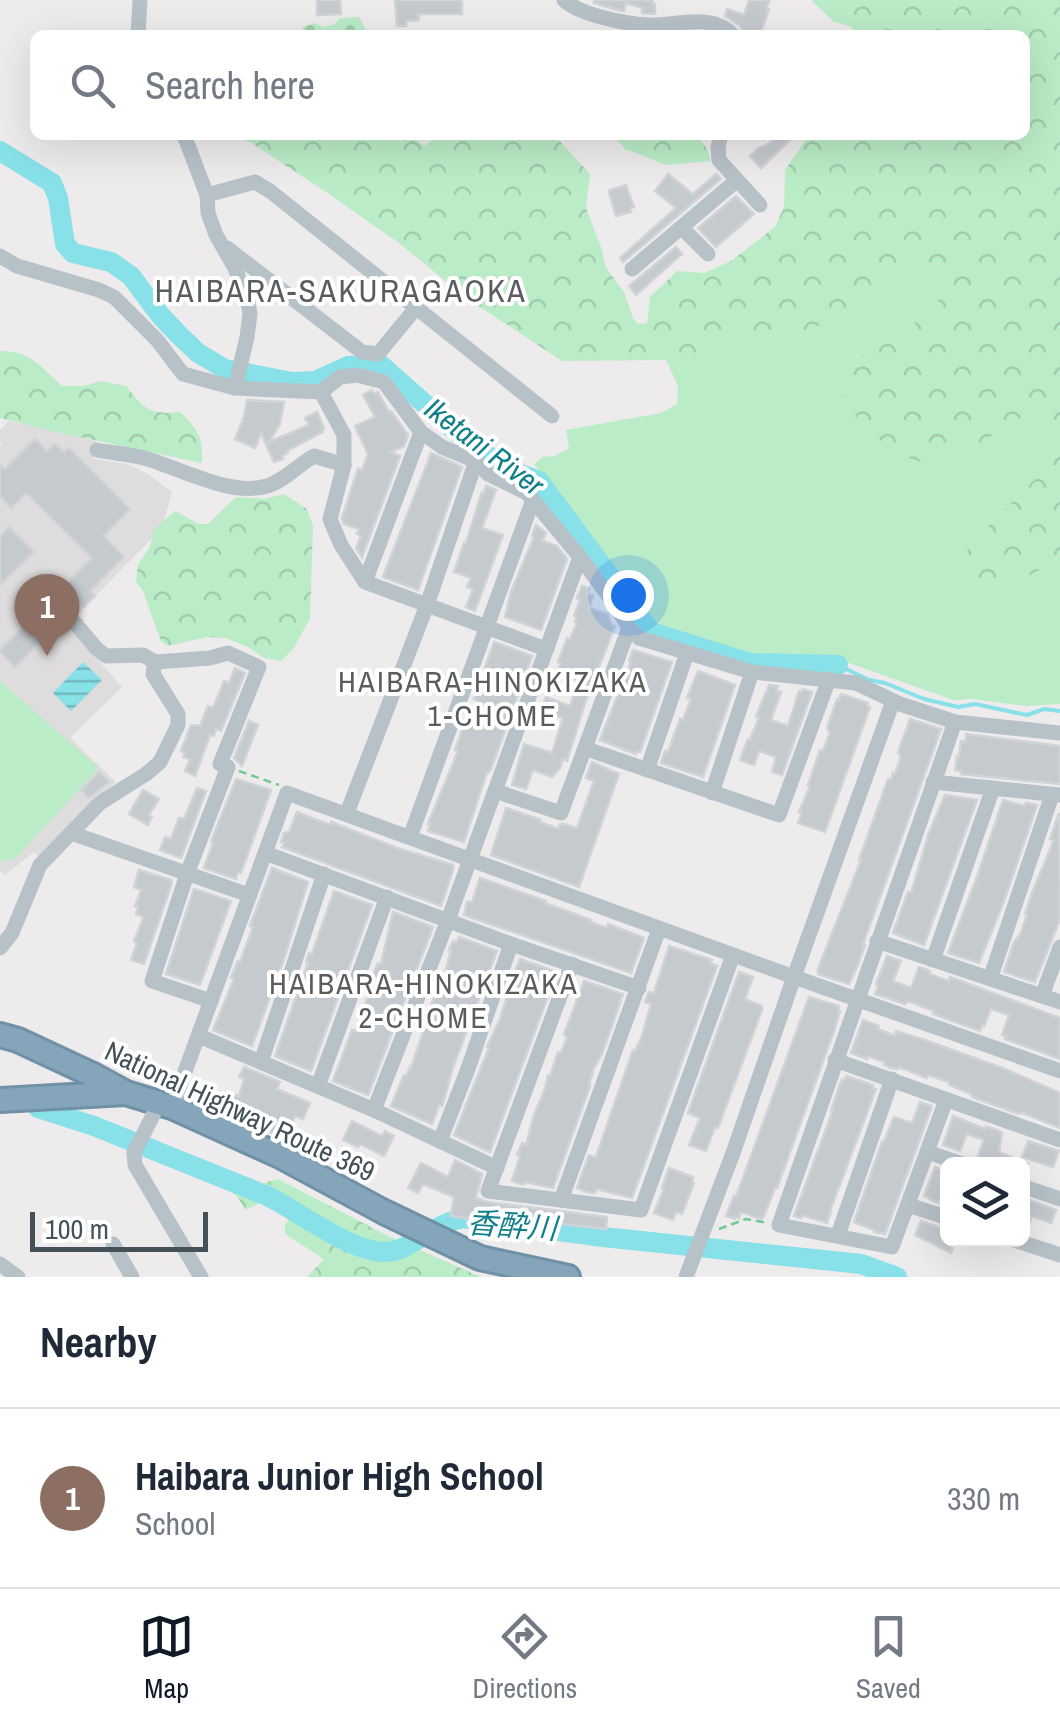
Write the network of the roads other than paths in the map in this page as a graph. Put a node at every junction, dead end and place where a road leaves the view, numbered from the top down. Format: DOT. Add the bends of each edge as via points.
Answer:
graph roads {
  1 [pos="140,0"];
  2 [pos="564,0"];
  3 [pos="138,30"];
  4 [pos="727,30"];
  5 [pos="186,140"];
  6 [pos="720,140"];
  7 [pos="736,181"];
  8 [pos="206,194"];
  9 [pos="760,206"];
  10 [pos="682,228"];
  11 [pos="223,245"];
  12 [pos="708,254"];
  13 [pos="0,256"];
  14 [pos="632,269"];
  15 [pos="416,308"];
  16 [pos="235,388"];
  17 [pos="321,392"];
  18 [pos="552,416"];
  19 [pos="421,432"];
  20 [pos="97,450"];
  21 [pos="476,461"];
  22 [pos="344,466"];
  23 [pos="533,500"];
  24 [pos="580,557"];
  25 [pos="364,582"];
  26 [pos="427,604"];
  27 [pos="75,623"];
  28 [pos="487,628"];
  29 [pos="629,628"];
  30 [pos="546,649"];
  31 [pos="687,654"];
  32 [pos="156,662"];
  33 [pos="752,672"];
  34 [pos="828,678"];
  35 [pos="893,701"];
  36 [pos="955,722"];
  37 [pos="1060,733"];
  38 [pos="586,750"];
  39 [pos="648,770"];
  40 [pos="933,782"];
  41 [pos="993,788"];
  42 [pos="494,791"];
  43 [pos="712,793"];
  44 [pos="1056,795"];
  45 [pos="347,814"];
  46 [pos="71,833"];
  47 [pos="410,838"];
  48 [pos="265,852"];
  49 [pos="470,859"];
  50 [pos="187,874"];
  51 [pos="324,874"];
  52 [pos="249,895"];
  53 [pos="387,898"];
  54 [pos="448,920"];
  55 [pos="659,928"];
  56 [pos="877,941"];
  57 [pos="512,944"];
  58 [pos="1060,947"];
  59 [pos="0,948"];
  60 [pos="733,956"];
  61 [pos="933,960"];
  62 [pos="572,964"];
  63 [pos="794,977"];
  64 [pos="990,979"];
  65 [pos="639,988"];
  66 [pos="1042,996"];
  67 [pos="857,998"];
  68 [pos="211,1001"];
  69 [pos="1060,1002"];
  70 [pos="0,1022"];
  71 [pos="200,1036"];
  72 [pos="9,1037"];
  73 [pos="835,1060"];
  74 [pos="260,1062"];
  75 [pos="1060,1071"];
  76 [pos="892,1079"];
  77 [pos="318,1086"];
  78 [pos="126,1093"];
  79 [pos="0,1100"];
  80 [pos="946,1100"];
  81 [pos="166,1105"];
  82 [pos="374,1110"];
  83 [pos="1060,1140"];
  84 [pos="440,1141"];
  85 [pos="927,1152"];
  86 [pos="942,1157"];
  87 [pos="498,1168"];
  88 [pos="1030,1189"];
  89 [pos="1060,1199"];
  90 [pos="562,1200"];
  91 [pos="908,1205"];
  92 [pos="940,1215"];
  93 [pos="838,1235"];
  94 [pos="113,1244"];
  95 [pos="1030,1245"];
  96 [pos="1060,1254"];
  97 [pos="0,1264"];
  98 [pos="688,1271"];
  99 [pos="18,1277"];
  100 [pos="132,1277"];
  101 [pos="201,1277"];
  102 [pos="568,1277"];
  1 -- 3 [label="street"];
  2 -- 4 [label="street" via="627,22 704,22"];
  5 -- 8 [label="street"];
  6 -- 7 [label="street" via="718,160"];
  7 -- 9 [label="street"];
  7 -- 10 [label="street"];
  8 -- 11 [label="street"];
  8 -- 15 [label="street" via="256,182"];
  10 -- 12 [label="street"];
  10 -- 14 [label="street"];
  11 -- 15 [label="street" via="362,352 378,354"];
  11 -- 16 [label="street" via="250,314"];
  13 -- 16 [label="street" via="114,297 183,374"];
  15 -- 18 [label="street"];
  16 -- 17 [label="street"];
  17 -- 19 [label="street" via="340,376 384,382"];
  17 -- 22 [label="street" via="344,435"];
  19 -- 21 [label="street"];
  19 -- 25 [label="street"];
  20 -- 22 [label="street" via="250,489 276,482 314,456"];
  21 -- 23 [label="street"];
  21 -- 26 [label="street"];
  22 -- 25 [label="street" via="330,519"];
  23 -- 24 [label="street"];
  23 -- 28 [label="street"];
  24 -- 29 [label="street"];
  24 -- 30 [label="street"];
  25 -- 26 [label="street"];
  26 -- 28 [label="street"];
  26 -- 45 [label="street"];
  27 -- 32 [label="street" via="103,655 143,655"];
  28 -- 30 [label="street"];
  28 -- 47 [label="street"];
  29 -- 31 [label="street" via="639,638"];
  29 -- 38 [label="street"];
  30 -- 42 [label="street"];
  31 -- 33 [label="street"];
  31 -- 39 [label="street"];
  32 -- 46 [label="street" via="153,674 178,714 160,762 100,803"];
  32 -- 50 [label="street" via="228,654 259,667"];
  33 -- 34 [label="street"];
  33 -- 43 [label="street"];
  34 -- 35 [label="street"];
  34 -- 43 [label="street" via="780,815"];
  35 -- 36 [label="street"];
  35 -- 63 [label="street"];
  36 -- 37 [label="street"];
  36 -- 40 [label="street"];
  38 -- 39 [label="street"];
  38 -- 42 [label="street" via="562,813"];
  39 -- 43 [label="street"];
  40 -- 41 [label="street"];
  40 -- 56 [label="street"];
  41 -- 44 [label="street"];
  41 -- 61 [label="street"];
  42 -- 49 [label="street"];
  44 -- 64 [label="street"];
  45 -- 47 [label="street"];
  45 -- 48 [label="street" via="286,793"];
  46 -- 50 [label="street"];
  46 -- 59 [label="street" via="40,865"];
  47 -- 49 [label="street"];
  48 -- 51 [label="street"];
  48 -- 52 [label="street"];
  49 -- 54 [label="street"];
  49 -- 55 [label="street"];
  50 -- 52 [label="street"];
  50 -- 68 [label="street" via="152,980"];
  51 -- 53 [label="street"];
  51 -- 74 [label="street"];
  52 -- 68 [label="street"];
  53 -- 54 [label="street"];
  53 -- 77 [label="street"];
  54 -- 57 [label="street"];
  54 -- 82 [label="street"];
  55 -- 60 [label="street"];
  55 -- 65 [label="street"];
  56 -- 61 [label="street"];
  56 -- 67 [label="street"];
  57 -- 62 [label="street"];
  57 -- 84 [label="street"];
  58 -- 66 [label="street"];
  60 -- 63 [label="street"];
  60 -- 90 [label="street" via="642,1210"];
  61 -- 64 [label="street"];
  62 -- 65 [label="street"];
  62 -- 87 [label="street"];
  63 -- 67 [label="street"];
  63 -- 98 [label="street"];
  64 -- 66 [label="street"];
  65 -- 90 [label="street"];
  66 -- 69 [label="street"];
  67 -- 73 [label="street"];
  67 -- 75 [label="street"];
  68 -- 71 [label="street"];
  70 -- 72 [label="street"];
  71 -- 74 [label="street"];
  71 -- 81 [label="street"];
  72 -- 78 [label="highway, National Highway Route 369"];
  73 -- 76 [label="street"];
  73 -- 93 [label="street" via="780,1224"];
  74 -- 77 [label="street"];
  76 -- 80 [label="street"];
  76 -- 93 [label="street"];
  77 -- 82 [label="street"];
  78 -- 79 [label="highway"];
  78 -- 81 [label="highway, National Highway Route 369"];
  80 -- 83 [label="street"];
  80 -- 85 [label="street"];
  81 -- 101 [label="street" via="146,1128 135,1165"];
  81 -- 102 [label="highway, National Highway Route 369" via="480,1258"];
  82 -- 84 [label="street"];
  84 -- 87 [label="street"];
  85 -- 86 [label="street"];
  85 -- 91 [label="street"];
  87 -- 90 [label="street" via="488,1190"];
  88 -- 89 [label="street"];
  91 -- 92 [label="street"];
  91 -- 93 [label="street" via="892,1248"];
  94 -- 100 [label="street"];
  95 -- 96 [label="street"];
  97 -- 99 [label="street"];
}
